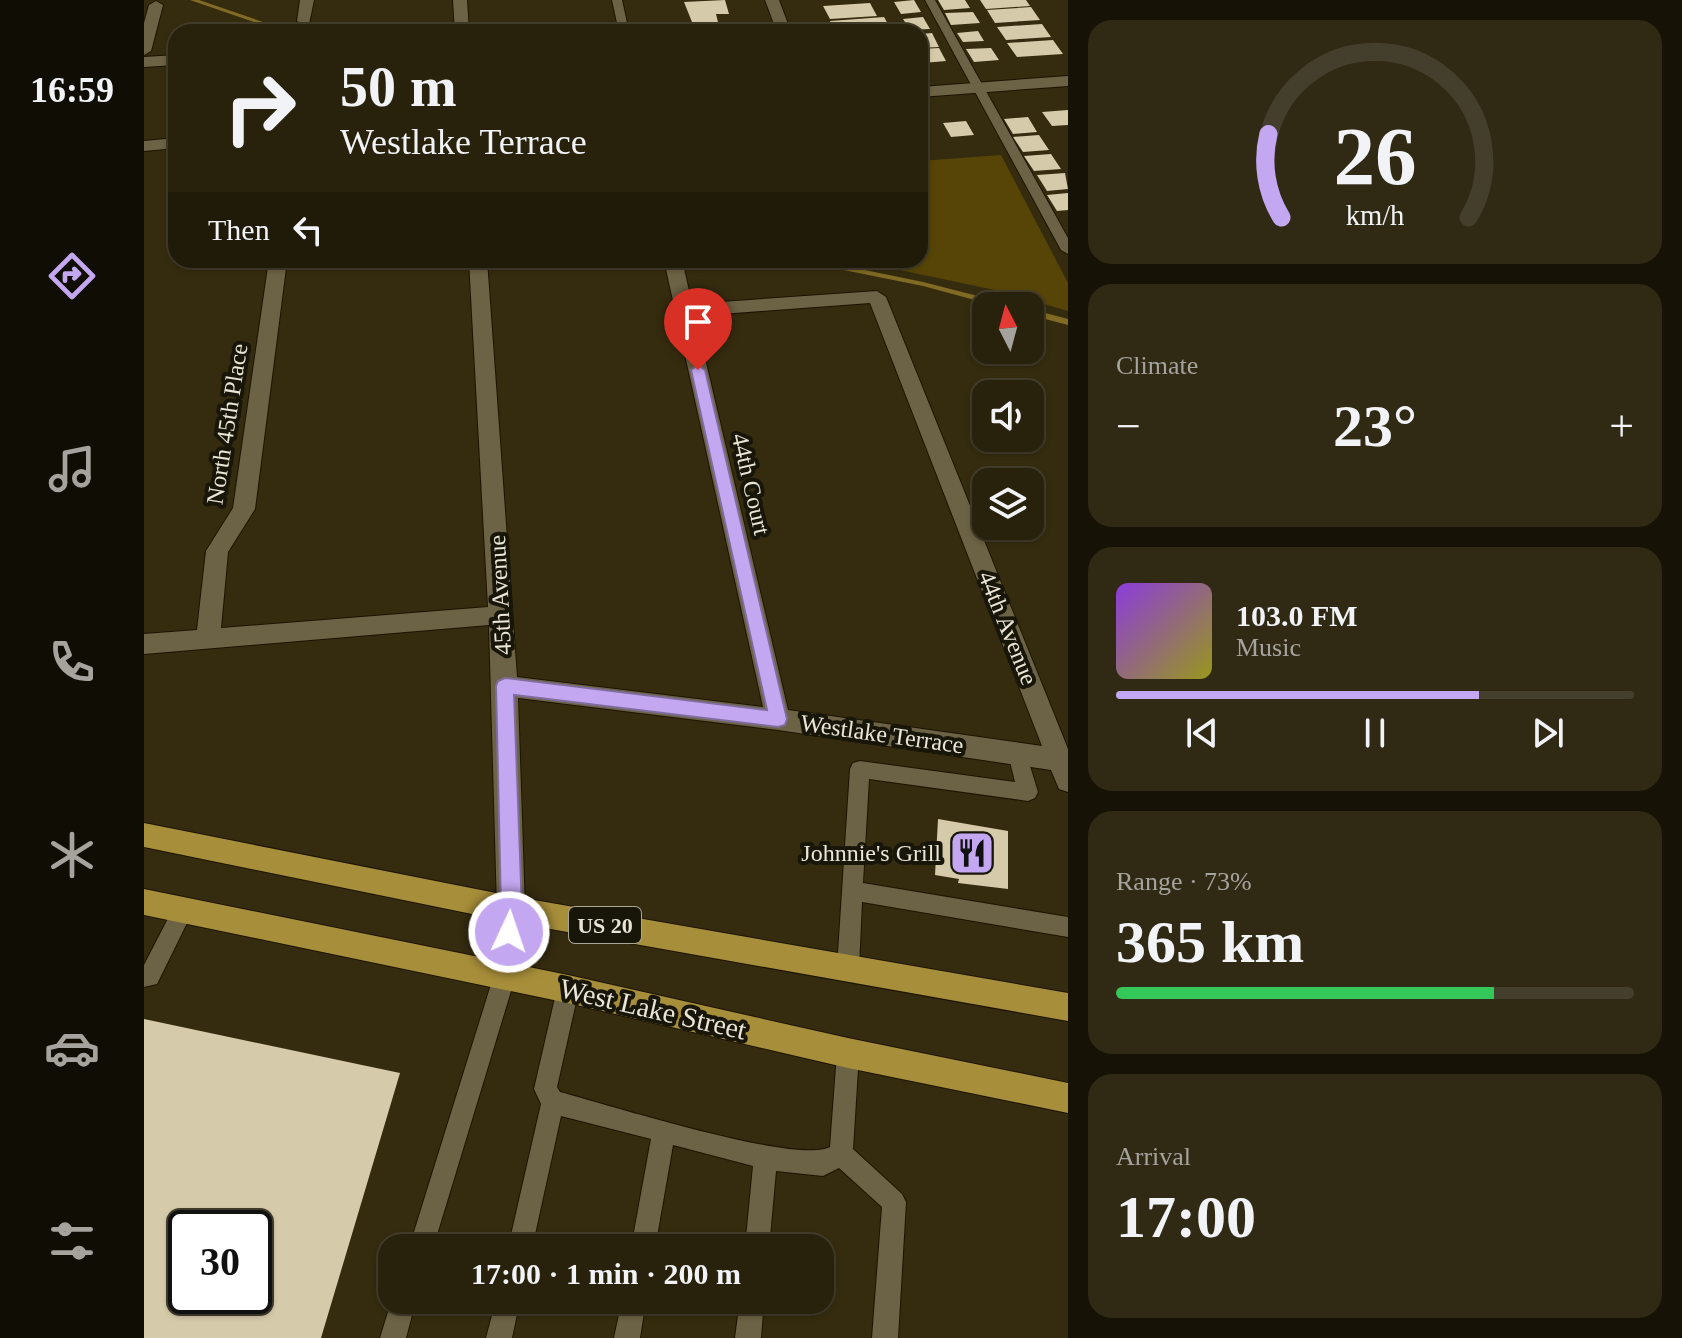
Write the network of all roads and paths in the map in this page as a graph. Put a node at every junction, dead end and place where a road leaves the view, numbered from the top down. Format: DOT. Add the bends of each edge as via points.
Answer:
graph roads {
  1 [pos="307,0"];
  2 [pos="460,0"];
  3 [pos="617,0"];
  4 [pos="772,0"];
  5 [pos="930,0"];
  6 [pos="156,5"];
  7 [pos="304,21"];
  8 [pos="462,24"];
  9 [pos="622,24"];
  10 [pos="781,24"];
  11 [pos="144,51"];
  12 [pos="168,60"];
  13 [pos="144,62"];
  14 [pos="1068,81"];
  15 [pos="979,88"];
  16 [pos="928,91"];
  17 [pos="168,144"];
  18 [pos="144,146"];
  19 [pos="1068,250"];
  20 [pos="277,268"];
  21 [pos="479,268"];
  22 [pos="675,268"];
  23 [pos="685,311"];
  24 [pos="501,615"];
  25 [pos="208,638"];
  26 [pos="144,644"];
  27 [pos="505,686"];
  28 [pos="778,719"];
  29 [pos="1017,753"];
  30 [pos="1065,767"];
  31 [pos="144,835"];
  32 [pos="853,891"];
  33 [pos="144,902"];
  34 [pos="511,909"];
  35 [pos="182,912"];
  36 [pos="1068,927"];
  37 [pos="848,968"];
  38 [pos="144,976"];
  39 [pos="504,978"];
  40 [pos="568,989"];
  41 [pos="1068,1007"];
  42 [pos="848,1053"];
  43 [pos="1068,1098"];
  44 [pos="553,1102"];
  45 [pos="664,1133"];
  46 [pos="841,1154"];
  47 [pos="765,1158"];
  48 [pos="425,1234"];
  49 [pos="523,1234"];
  50 [pos="646,1234"];
  51 [pos="758,1234"];
  52 [pos="400,1314"];
  53 [pos="505,1314"];
  54 [pos="631,1314"];
  55 [pos="751,1314"];
  56 [pos="393,1338"];
  57 [pos="499,1338"];
  58 [pos="627,1338"];
  59 [pos="748,1338"];
  60 [pos="885,1338"];
  1 -- 7 [label="street"];
  2 -- 8 [label="street"];
  3 -- 9 [label="lane"];
  4 -- 10 [label="street"];
  5 -- 15 [label="lane"];
  6 -- 11 [label="street"];
  12 -- 13 [label="street"];
  14 -- 15 [label="street"];
  15 -- 16 [label="street"];
  15 -- 19 [label="lane"];
  17 -- 18 [label="street"];
  20 -- 25 [label="street, North 45th Place" via="244,509 217,551"];
  21 -- 24 [label="street, 45th Avenue"];
  22 -- 23 [label="street, 44th Court"];
  23 -- 28 [label="street, 44th Court"];
  23 -- 30 [label="street, 44th Avenue" via="877,297"];
  24 -- 25 [label="street"];
  24 -- 27 [label="street, 45th Avenue"];
  25 -- 26 [label="street"];
  27 -- 28 [label="street, Westlake Terrace"];
  27 -- 34 [label="street, 45th Avenue"];
  28 -- 29 [label="street, Westlake Terrace"];
  29 -- 30 [label="street, Westlake Terrace"];
  29 -- 32 [label="lane" via="1028,792 860,769"];
  31 -- 34 [label="main road, US 20"];
  32 -- 36 [label="lane"];
  32 -- 37 [label="lane"];
  33 -- 35 [label="main road, West Lake Street"];
  34 -- 37 [label="main road, US 20"];
  34 -- 39 [label="street, 45th Avenue"];
  35 -- 38 [label="lane" via="149,977"];
  35 -- 39 [label="main road, West Lake Street"];
  37 -- 41 [label="main road, US 20"];
  39 -- 40 [label="main road, West Lake Street"];
  39 -- 48 [label="lane"];
  40 -- 42 [label="main road, West Lake Street"];
  40 -- 44 [label="lane" via="545,1089"];
  42 -- 43 [label="main road, West Lake Street"];
  42 -- 46 [label="lane"];
  44 -- 45 [label="lane"];
  44 -- 49 [label="lane"];
  45 -- 47 [label="lane"];
  45 -- 50 [label="lane"];
  46 -- 47 [label="lane" via="823,1164"];
  46 -- 60 [label="lane" via="894,1202"];
  47 -- 51 [label="lane"];
  52 -- 56 [label="lane"];
  53 -- 57 [label="lane"];
  54 -- 58 [label="lane"];
  55 -- 59 [label="lane"];
}
